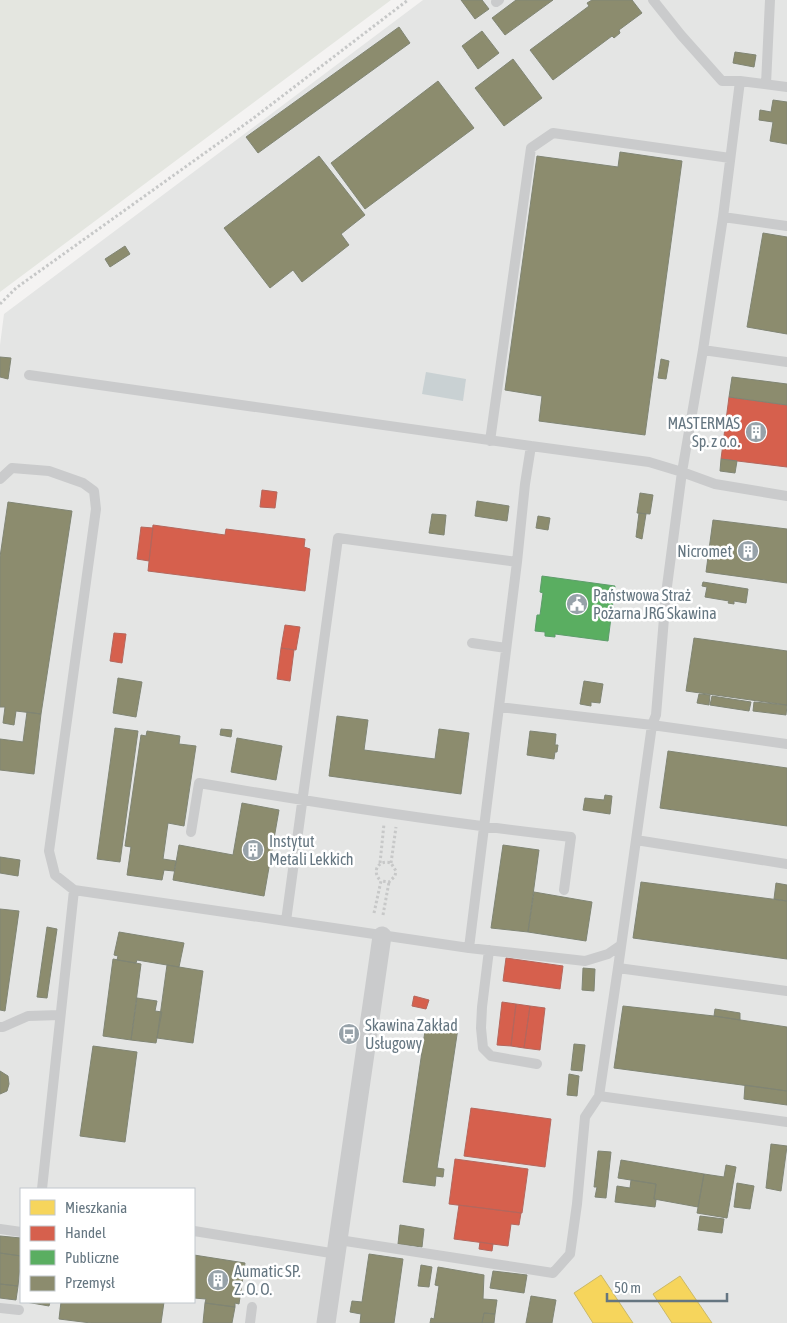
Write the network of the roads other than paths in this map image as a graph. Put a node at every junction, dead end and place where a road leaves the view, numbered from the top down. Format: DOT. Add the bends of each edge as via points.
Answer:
graph roads {
  1 [pos="653,0"];
  2 [pos="770,0"];
  3 [pos="740,81"];
  4 [pos="766,84"];
  5 [pos="787,87"];
  6 [pos="730,158"];
  7 [pos="723,217"];
  8 [pos="787,226"];
  9 [pos="703,350"];
  10 [pos="787,362"];
  11 [pos="29,375"];
  12 [pos="490,441"];
  13 [pos="531,446"];
  14 [pos="682,472"];
  15 [pos="0,479"];
  16 [pos="787,496"];
  17 [pos="517,562"];
  18 [pos="472,643"];
  19 [pos="506,648"];
  20 [pos="499,707"];
  21 [pos="652,725"];
  22 [pos="787,744"];
  23 [pos="303,801"];
  24 [pos="484,827"];
  25 [pos="191,832"];
  26 [pos="636,840"];
  27 [pos="787,864"];
  28 [pos="74,890"];
  29 [pos="564,890"];
  30 [pos="286,921"];
  31 [pos="382,936"];
  32 [pos="621,945"];
  33 [pos="469,948"];
  34 [pos="489,950"];
  35 [pos="618,968"];
  36 [pos="787,991"];
  37 [pos="60,1014"];
  38 [pos="0,1027"];
  39 [pos="537,1064"];
  40 [pos="599,1096"];
  41 [pos="787,1122"];
  42 [pos="42,1188"];
  43 [pos="0,1229"];
  44 [pos="195,1231"];
  45 [pos="20,1232"];
  46 [pos="338,1247"];
  47 [pos="252,1307"];
  48 [pos="0,1308"];
  49 [pos="19,1310"];
  50 [pos="250,1323"];
  51 [pos="326,1323"];
  1 -- 3 [label="lane" via="722,81"];
  2 -- 4 [label="lane"];
  3 -- 4 [label="lane"];
  3 -- 6 [label="lane"];
  4 -- 5 [label="lane"];
  6 -- 7 [label="lane"];
  6 -- 12 [label="lane" via="553,133 531,148"];
  7 -- 8 [label="lane"];
  7 -- 9 [label="lane"];
  9 -- 10 [label="lane"];
  9 -- 14 [label="lane"];
  11 -- 12 [label="lane"];
  12 -- 13 [label="lane"];
  13 -- 14 [label="lane" via="649,462"];
  13 -- 17 [label="lane"];
  14 -- 16 [label="lane" via="715,484"];
  14 -- 21 [label="lane" via="666,594 656,716"];
  15 -- 28 [label="lane" via="12,468 49,470 83,483 94,491 96,509 49,852 55,874"];
  17 -- 19 [label="lane"];
  17 -- 23 [label="lane" via="338,538"];
  18 -- 19 [label="lane"];
  19 -- 20 [label="lane"];
  20 -- 21 [label="lane"];
  20 -- 24 [label="lane"];
  21 -- 22 [label="lane"];
  21 -- 26 [label="lane"];
  23 -- 24 [label="lane"];
  23 -- 25 [label="lane" via="200,783"];
  23 -- 30 [label="lane"];
  24 -- 29 [label="lane" via="570,837"];
  24 -- 33 [label="lane"];
  26 -- 27 [label="lane"];
  26 -- 32 [label="lane"];
  28 -- 30 [label="lane"];
  28 -- 37 [label="lane"];
  30 -- 31 [label="lane"];
  31 -- 33 [label="lane"];
  31 -- 46 [label="street"];
  32 -- 34 [label="lane" via="608,954 585,960"];
  32 -- 35 [label="lane"];
  33 -- 34 [label="lane"];
  34 -- 39 [label="lane" via="482,1007 483,1048 491,1056"];
  35 -- 36 [label="lane"];
  35 -- 40 [label="lane"];
  37 -- 38 [label="lane" via="28,1016"];
  37 -- 42 [label="lane"];
  40 -- 41 [label="lane"];
  40 -- 46 [label="lane" via="585,1117 570,1254 553,1273"];
  43 -- 45 [label="lane"];
  44 -- 46 [label="lane"];
  46 -- 51 [label="street"];
  47 -- 50 [label="lane"];
  48 -- 49 [label="lane"];
}
